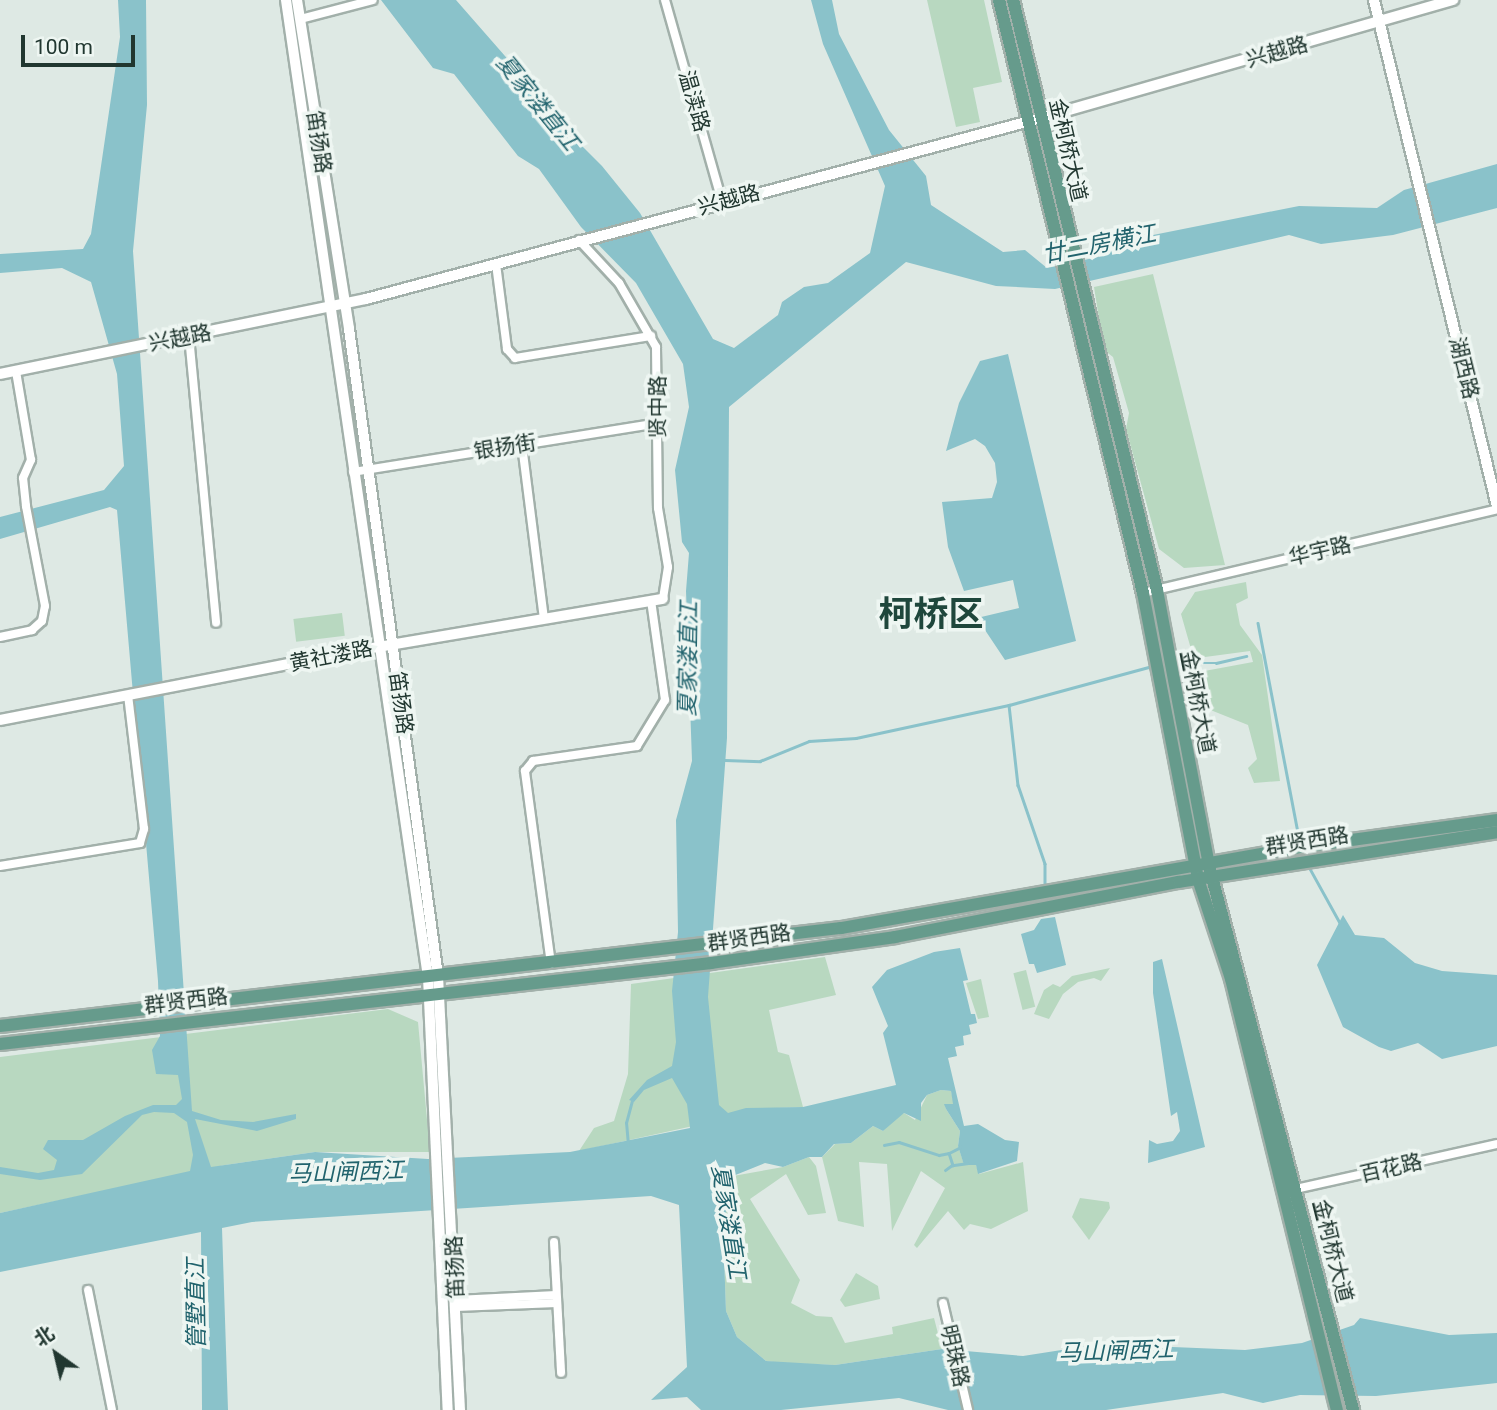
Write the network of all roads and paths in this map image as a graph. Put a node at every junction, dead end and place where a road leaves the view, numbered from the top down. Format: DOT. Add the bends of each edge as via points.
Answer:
graph roads {
  1 [pos="286,0"];
  2 [pos="297,0"];
  3 [pos="373,0"];
  4 [pos="665,0"];
  5 [pos="999,0"];
  6 [pos="1013,0"];
  7 [pos="1374,0"];
  8 [pos="1453,0"];
  9 [pos="300,19"];
  10 [pos="1380,23"];
  11 [pos="1035,120"];
  12 [pos="722,202"];
  13 [pos="582,239"];
  14 [pos="496,264"];
  15 [pos="1075,289"];
  16 [pos="345,304"];
  17 [pos="327,309"];
  18 [pos="189,336"];
  19 [pos="651,336"];
  20 [pos="16,371"];
  21 [pos="0,374"];
  22 [pos="658,423"];
  23 [pos="522,445"];
  24 [pos="365,470"];
  25 [pos="353,472"];
  26 [pos="1497,507"];
  27 [pos="1157,590"];
  28 [pos="1143,593"];
  29 [pos="663,599"];
  30 [pos="651,601"];
  31 [pos="544,619"];
  32 [pos="216,623"];
  33 [pos="0,637"];
  34 [pos="393,645"];
  35 [pos="378,647"];
  36 [pos="130,695"];
  37 [pos="0,720"];
  38 [pos="1497,820"];
  39 [pos="1497,832"];
  40 [pos="0,866"];
  41 [pos="1211,871"];
  42 [pos="1197,873"];
  43 [pos="551,964"];
  44 [pos="433,977"];
  45 [pos="434,993"];
  46 [pos="0,1026"];
  47 [pos="0,1044"];
  48 [pos="1497,1144"];
  49 [pos="1291,1190"];
  50 [pos="554,1242"];
  51 [pos="88,1290"];
  52 [pos="556,1299"];
  53 [pos="456,1303"];
  54 [pos="943,1303"];
  55 [pos="561,1373"];
  56 [pos="1352,1408"];
  57 [pos="1336,1409"];
  58 [pos="112,1410"];
  59 [pos="448,1410"];
  60 [pos="460,1410"];
  61 [pos="968,1410"];
  1 -- 17 [label="street, 笛扬路"];
  2 -- 9 [label="street, 笛扬路"];
  3 -- 9 [label="street"];
  4 -- 12 [label="street, 温渎路"];
  5 -- 11 [label="main road, 金柯桥大道"];
  6 -- 11 [label="main road, 金柯桥大道"];
  7 -- 10 [label="street"];
  8 -- 10 [label="street, 兴越路"];
  9 -- 16 [label="street, 笛扬路"];
  10 -- 11 [label="street, 兴越路"];
  10 -- 26 [label="street, 湖西路"];
  11 -- 12 [label="street, 兴越路"];
  11 -- 15 [label="main road, 金柯桥大道"];
  12 -- 13 [label="street, 兴越路"];
  13 -- 14 [label="street, 兴越路"];
  13 -- 19 [label="street, 贤中路" via="619,283"];
  14 -- 16 [label="street, 兴越路"];
  14 -- 19 [label="street" via="507,349 515,358"];
  15 -- 27 [label="main road, 金柯桥大道"];
  15 -- 28 [label="main road, 金柯桥大道"];
  16 -- 17 [label="street, 兴越路"];
  16 -- 24 [label="street, 笛扬路"];
  17 -- 18 [label="street, 兴越路"];
  17 -- 25 [label="street, 笛扬路"];
  18 -- 20 [label="street, 兴越路"];
  18 -- 32 [label="street"];
  19 -- 22 [label="street, 贤中路" via="660,381"];
  20 -- 21 [label="street, 兴越路"];
  20 -- 33 [label="street" via="31,460 23,478 26,506 45,606 42,621 32,630"];
  22 -- 23 [label="street, 银扬街"];
  22 -- 29 [label="street, 贤中路" via="658,508 668,566"];
  23 -- 24 [label="street, 银扬街"];
  23 -- 31 [label="street"];
  24 -- 25 [label="street, 银扬街"];
  24 -- 34 [label="street, 笛扬路"];
  25 -- 35 [label="street, 笛扬路"];
  26 -- 27 [label="street, 华宇路"];
  27 -- 28 [label="street, 华宇路"];
  27 -- 41 [label="main road, 金柯桥大道"];
  28 -- 42 [label="main road, 金柯桥大道"];
  29 -- 30 [label="street, 黄社溇路"];
  30 -- 31 [label="street, 黄社溇路"];
  30 -- 43 [label="street" via="665,700 637,747 533,761 525,771"];
  31 -- 34 [label="street, 黄社溇路"];
  34 -- 35 [label="street, 黄社溇路"];
  34 -- 44 [label="street, 笛扬路"];
  35 -- 36 [label="street, 黄社溇路"];
  35 -- 44 [label="street, 笛扬路"];
  36 -- 37 [label="street, 黄社溇路"];
  36 -- 40 [label="street" via="144,829 140,843"];
  38 -- 41 [label="main road, 群贤西路" via="1308,846"];
  39 -- 41 [label="main road, 群贤西路"];
  41 -- 42 [label="main road, 群贤西路"];
  41 -- 49 [label="main road, 金柯桥大道"];
  42 -- 43 [label="main road, 群贤西路" via="1057,890 714,945"];
  42 -- 45 [label="main road, 群贤西路" via="895,937 711,963"];
  42 -- 49 [label="main road, 金柯桥大道"];
  43 -- 44 [label="main road, 群贤西路"];
  44 -- 45 [label="street, 笛扬路"];
  44 -- 46 [label="main road, 群贤西路"];
  45 -- 47 [label="main road, 群贤西路"];
  45 -- 53 [label="street, 笛扬路" via="449,1144"];
  45 -- 59 [label="street, 笛扬路"];
  48 -- 49 [label="street, 百花路"];
  49 -- 56 [label="main road, 金柯桥大道"];
  49 -- 57 [label="main road, 金柯桥大道"];
  50 -- 52 [label="street"];
  51 -- 58 [label="street"];
  52 -- 53 [label="street"];
  52 -- 55 [label="street"];
  53 -- 60 [label="street, 笛扬路"];
  54 -- 61 [label="street, 明珠路"];
}
